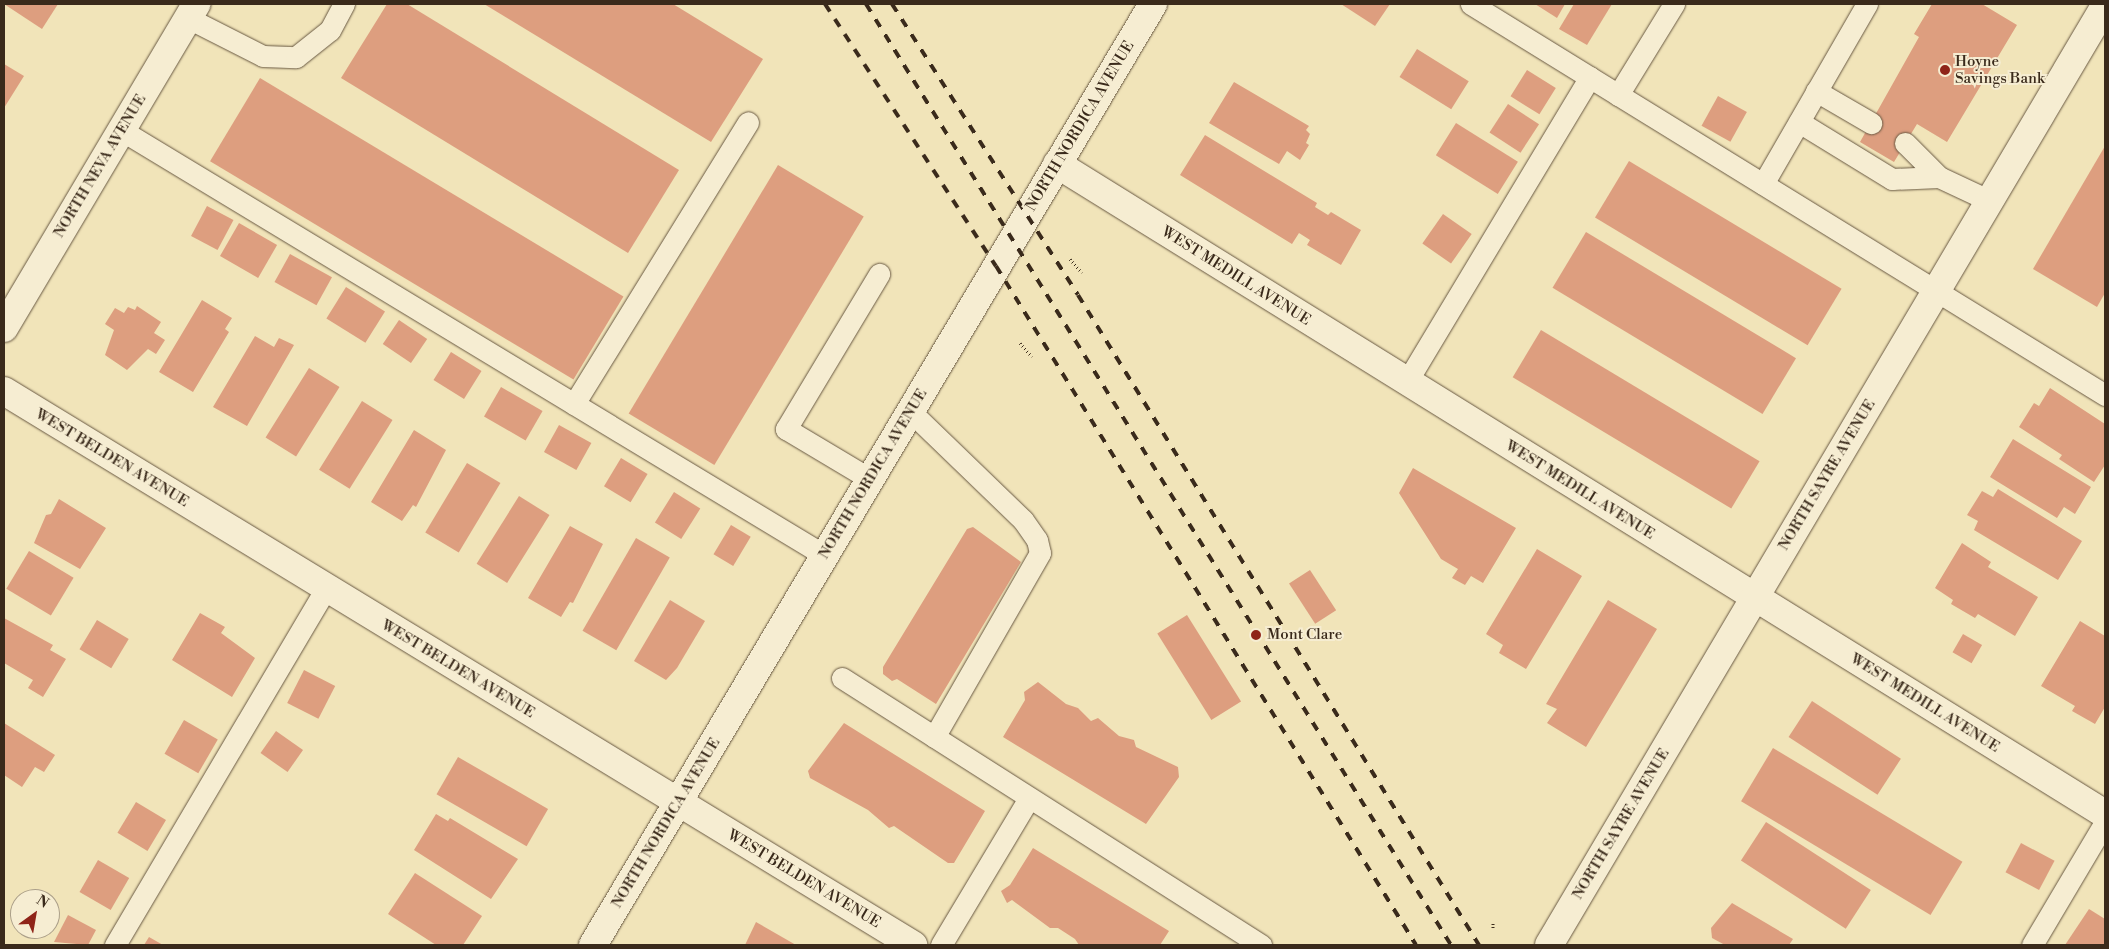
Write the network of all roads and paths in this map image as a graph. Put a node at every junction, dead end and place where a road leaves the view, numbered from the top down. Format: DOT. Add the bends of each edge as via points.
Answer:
graph roads {
  1 [pos="344,4"];
  2 [pos="1152,4"];
  3 [pos="1472,4"];
  4 [pos="1674,4"];
  5 [pos="1867,4"];
  6 [pos="2105,6"];
  7 [pos="192,11"];
  8 [pos="1590,77"];
  9 [pos="1816,91"];
  10 [pos="1618,95"];
  11 [pos="748,122"];
  12 [pos="1799,122"];
  13 [pos="1871,123"];
  14 [pos="121,130"];
  15 [pos="1905,143"];
  16 [pos="1057,164"];
  17 [pos="1939,177"];
  18 [pos="1763,184"];
  19 [pos="1990,201"];
  20 [pos="1070,258"];
  21 [pos="1082,273"];
  22 [pos="879,274"];
  23 [pos="1936,292"];
  24 [pos="4,328"];
  25 [pos="1020,343"];
  26 [pos="1032,357"];
  27 [pos="1406,383"];
  28 [pos="4,392"];
  29 [pos="2105,395"];
  30 [pos="574,404"];
  31 [pos="910,411"];
  32 [pos="870,479"];
  33 [pos="824,556"];
  34 [pos="326,588"];
  35 [pos="1755,598"];
  36 [pos="842,678"];
  37 [pos="934,737"];
  38 [pos="1029,798"];
  39 [pos="678,803"];
  40 [pos="2105,814"];
  41 [pos="2105,822"];
  42 [pos="1493,923"];
  43 [pos="1493,930"];
  44 [pos="115,945"];
  45 [pos="593,945"];
  46 [pos="913,945"];
  47 [pos="941,945"];
  48 [pos="1261,945"];
  49 [pos="1549,945"];
  50 [pos="2032,945"];
  1 -- 7 [label="lane" via="330,30 296,57 263,56"];
  2 -- 16 [label="street, NORTH NORDICA AVENUE"];
  3 -- 8 [label="lane"];
  4 -- 10 [label="lane"];
  5 -- 9 [label="lane"];
  6 -- 19 [label="street, NORTH SAYRE AVENUE"];
  7 -- 14 [label="street, NORTH NEVA AVENUE"];
  8 -- 10 [label="lane"];
  8 -- 27 [label="lane"];
  9 -- 12 [label="lane"];
  9 -- 13 [label="lane"];
  10 -- 18 [label="lane"];
  11 -- 30 [label="lane"];
  12 -- 17 [label="lane" via="1892,179"];
  12 -- 18 [label="lane"];
  14 -- 24 [label="street, NORTH NEVA AVENUE"];
  14 -- 30 [label="lane"];
  15 -- 17 [label="lane"];
  16 -- 27 [label="street, WEST MEDILL AVENUE"];
  16 -- 31 [label="street, NORTH NORDICA AVENUE"];
  17 -- 19 [label="lane"];
  18 -- 23 [label="lane"];
  19 -- 23 [label="street, NORTH SAYRE AVENUE"];
  20 -- 21 [label="path"];
  22 -- 32 [label="lane" via="786,429"];
  23 -- 29 [label="lane"];
  23 -- 35 [label="street, NORTH SAYRE AVENUE"];
  25 -- 26 [label="path"];
  27 -- 35 [label="street, WEST MEDILL AVENUE"];
  28 -- 34 [label="street, WEST BELDEN AVENUE"];
  30 -- 33 [label="lane"];
  31 -- 32 [label="street, NORTH NORDICA AVENUE"];
  31 -- 37 [label="lane" via="1023,520 1037,540 1040,554"];
  32 -- 33 [label="street, NORTH NORDICA AVENUE"];
  33 -- 39 [label="street, NORTH NORDICA AVENUE"];
  34 -- 39 [label="street, WEST BELDEN AVENUE"];
  34 -- 44 [label="lane"];
  35 -- 40 [label="street, WEST MEDILL AVENUE"];
  35 -- 49 [label="street, NORTH SAYRE AVENUE"];
  36 -- 37 [label="lane"];
  37 -- 38 [label="lane"];
  38 -- 47 [label="lane"];
  38 -- 48 [label="lane"];
  39 -- 45 [label="street, NORTH NORDICA AVENUE"];
  39 -- 46 [label="street, WEST BELDEN AVENUE"];
  41 -- 50 [label="lane"];
  42 -- 43 [label="path"];
}
